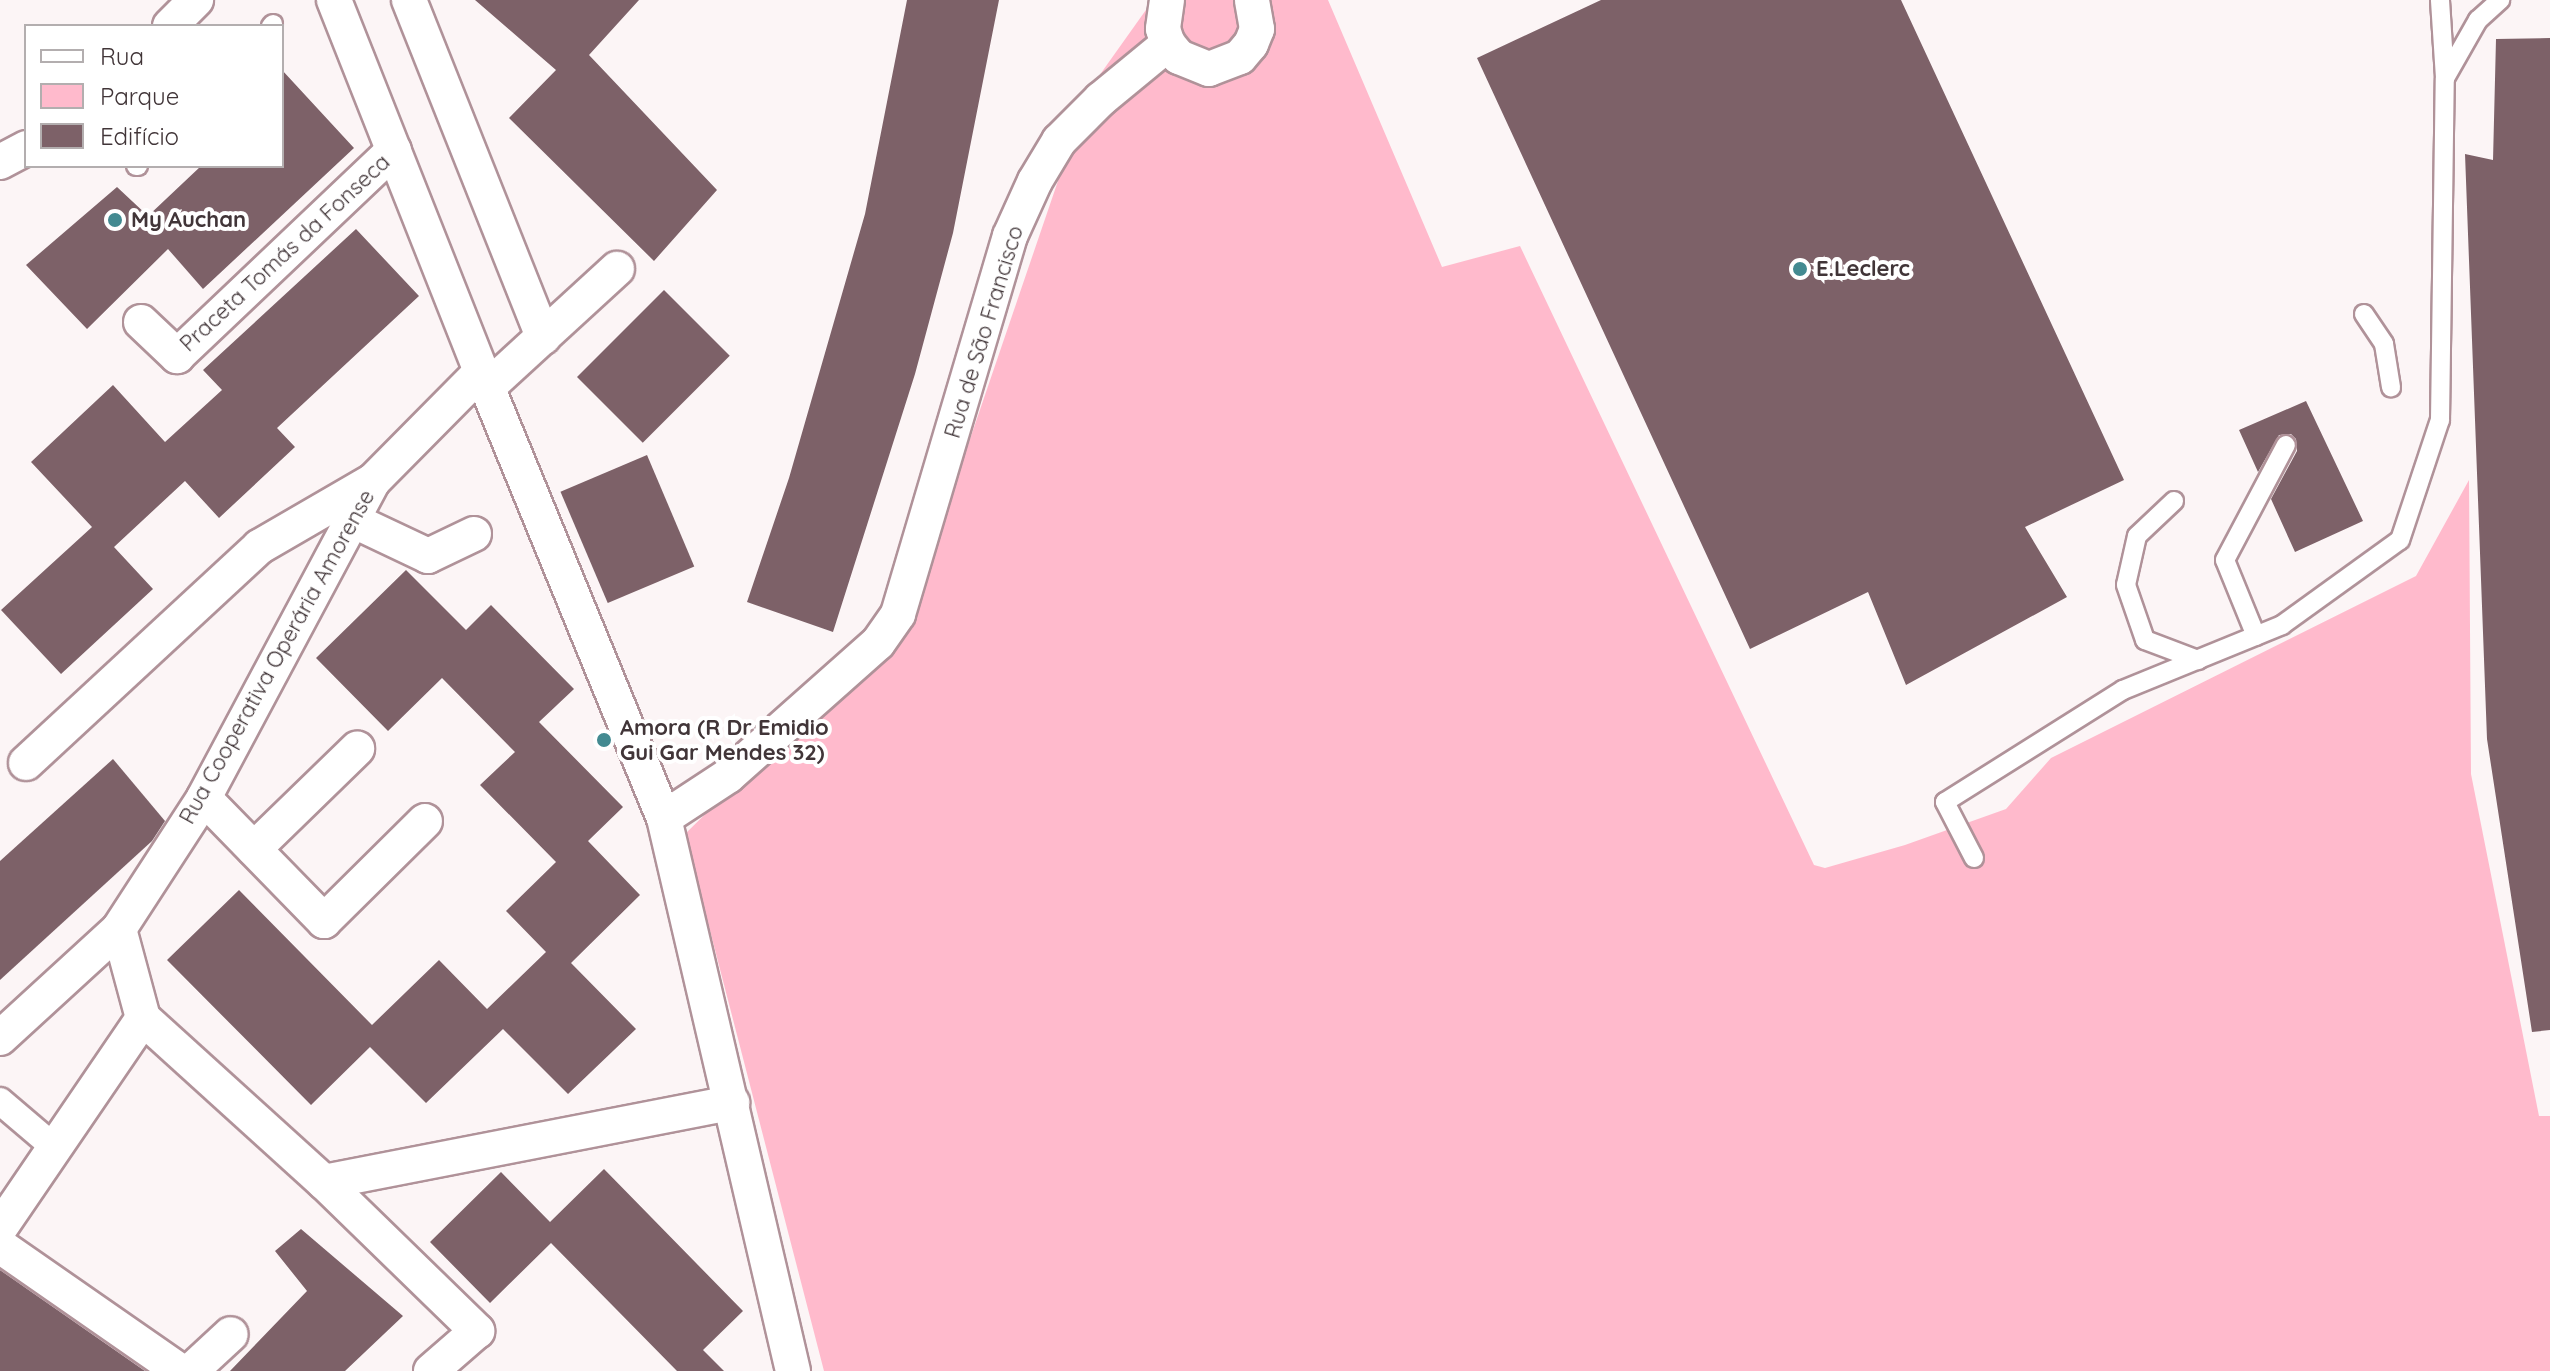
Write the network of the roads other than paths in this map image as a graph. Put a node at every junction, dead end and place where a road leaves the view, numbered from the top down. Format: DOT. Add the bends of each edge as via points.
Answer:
graph roads {
  1 [pos="196,0"];
  2 [pos="334,0"];
  3 [pos="409,0"];
  4 [pos="1167,0"];
  5 [pos="1252,0"];
  6 [pos="2440,0"];
  7 [pos="2500,0"];
  8 [pos="172,24"];
  9 [pos="1168,44"];
  10 [pos="2445,78"];
  11 [pos="24,149"];
  12 [pos="394,150"];
  13 [pos="0,162"];
  14 [pos="617,269"];
  15 [pos="2364,314"];
  16 [pos="141,322"];
  17 [pos="543,337"];
  18 [pos="485,379"];
  19 [pos="2391,387"];
  20 [pos="2286,445"];
  21 [pos="373,481"];
  22 [pos="2174,501"];
  23 [pos="352,520"];
  24 [pos="474,534"];
  25 [pos="2256,636"];
  26 [pos="2198,660"];
  27 [pos="357,749"];
  28 [pos="26,763"];
  29 [pos="204,798"];
  30 [pos="664,818"];
  31 [pos="425,821"];
  32 [pos="254,849"];
  33 [pos="1974,858"];
  34 [pos="119,929"];
  35 [pos="143,1018"];
  36 [pos="0,1038"];
  37 [pos="0,1101"];
  38 [pos="732,1103"];
  39 [pos="55,1148"];
  40 [pos="324,1182"];
  41 [pos="0,1228"];
  42 [pos="0,1246"];
  43 [pos="231,1334"];
  44 [pos="180,1371"];
  45 [pos="191,1371"];
  46 [pos="431,1371"];
  47 [pos="793,1371"];
  1 -- 8 [label="street"];
  2 -- 12 [label="street"];
  3 -- 17 [label="street"];
  4 -- 9 [label="street" via="1163,29"];
  5 -- 9 [label="street" via="1257,29 1251,44 1226,65 1193,65"];
  6 -- 10 [label="lane"];
  7 -- 10 [label="lane" via="2478,20"];
  9 -- 30 [label="street, Rua de São Francisco" via="1059,141 1035,181 1010,236 898,614 878,643 728,776"];
  10 -- 25 [label="lane" via="2440,420 2400,540 2282,625"];
  11 -- 13 [label="street"];
  12 -- 16 [label="street, Praceta Tomás da Fonseca" via="177,356"];
  12 -- 18 [label="street"];
  14 -- 17 [label="street"];
  15 -- 19 [label="lane" via="2384,344"];
  17 -- 18 [label="street"];
  18 -- 21 [label="street"];
  18 -- 30 [label="street"];
  20 -- 25 [label="lane" via="2225,560"];
  21 -- 23 [label="street, Rua Cooperativa Operária Amorense"];
  21 -- 28 [label="street, Rua Cooperativa Operária Amorense" via="259,547"];
  22 -- 26 [label="lane" via="2137,536 2126,585 2145,640"];
  23 -- 24 [label="street" via="428,556"];
  23 -- 29 [label="street, Rua Cooperativa Operária Amorense"];
  25 -- 26 [label="lane"];
  26 -- 33 [label="lane" via="2123,690 1945,802"];
  27 -- 32 [label="street"];
  29 -- 32 [label="street"];
  29 -- 34 [label="street, Rua Cooperativa Operária Amorense"];
  30 -- 38 [label="street"];
  31 -- 32 [label="street" via="324,921"];
  34 -- 35 [label="street"];
  34 -- 36 [label="street, Rua Cooperativa Operária Amorense"];
  35 -- 39 [label="street"];
  35 -- 40 [label="street"];
  37 -- 39 [label="street"];
  38 -- 40 [label="street"];
  38 -- 47 [label="street"];
  39 -- 41 [label="street"];
  40 -- 46 [label="street" via="477,1331"];
  42 -- 44 [label="street"];
  43 -- 45 [label="street"];
}
